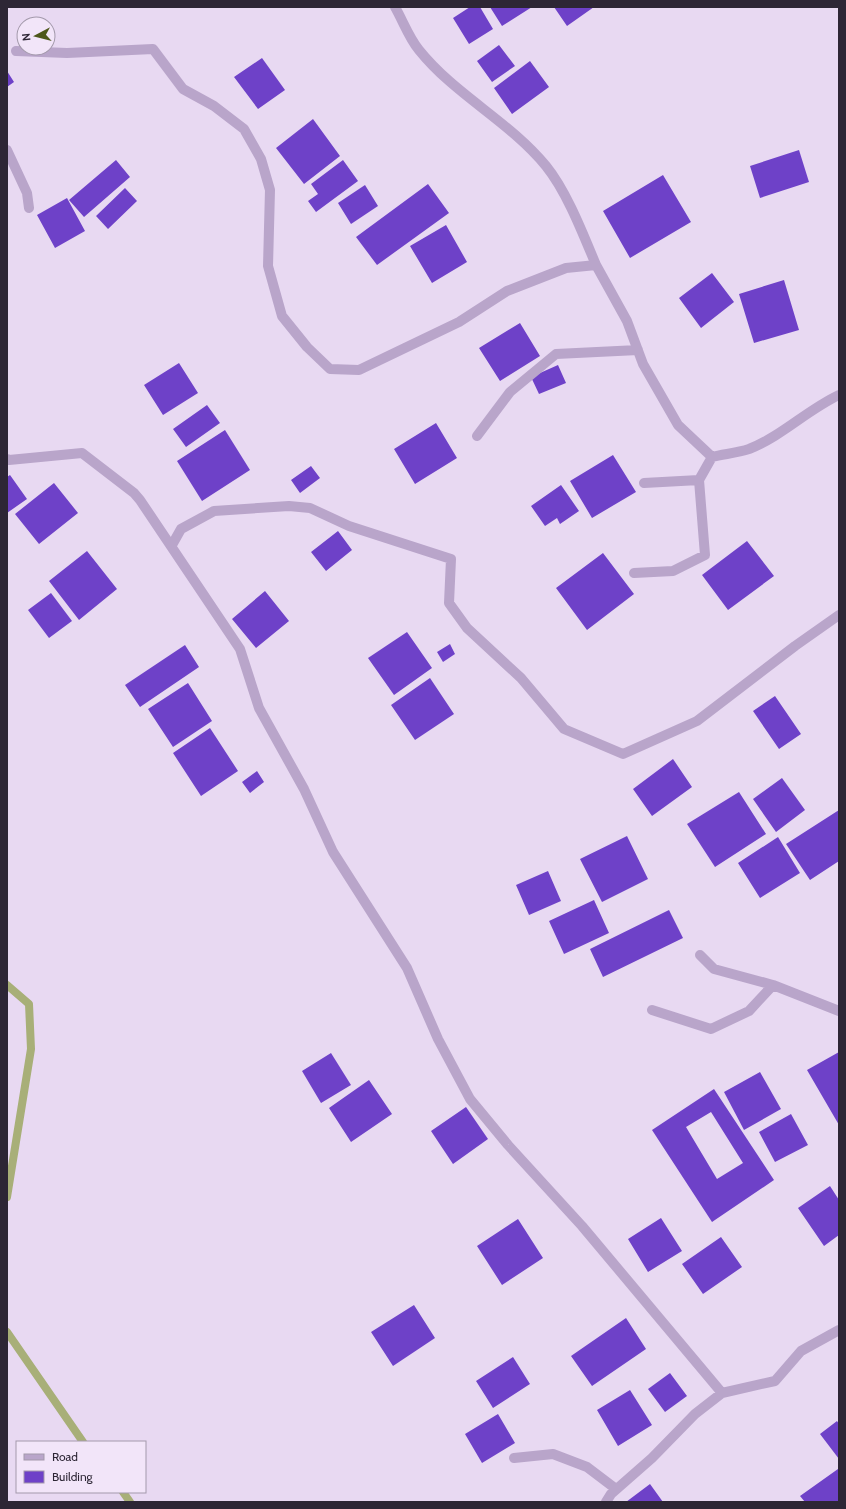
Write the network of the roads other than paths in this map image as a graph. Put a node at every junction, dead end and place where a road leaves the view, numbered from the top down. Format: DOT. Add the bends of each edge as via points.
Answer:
graph roads {
  1 [pos="395,7"];
  2 [pos="56,53"];
  3 [pos="7,150"];
  4 [pos="29,208"];
  5 [pos="596,265"];
  6 [pos="638,350"];
  7 [pos="839,395"];
  8 [pos="476,436"];
  9 [pos="712,457"];
  10 [pos="7,459"];
  11 [pos="698,480"];
  12 [pos="644,483"];
  13 [pos="172,545"];
  14 [pos="634,573"];
  15 [pos="839,615"];
  16 [pos="700,955"];
  17 [pos="773,985"];
  18 [pos="652,1010"];
  19 [pos="839,1011"];
  20 [pos="839,1330"];
  21 [pos="722,1393"];
  22 [pos="514,1458"];
  23 [pos="616,1489"];
  24 [pos="606,1502"];
  1 -- 5 [label="street" via="418,49 456,88 511,130 546,166 573,212"];
  2 -- 5 [label="street" via="153,49 183,89 214,106 244,129 261,159 270,190 268,266 282,316 307,347 330,369 359,370 459,322 507,292 566,268"];
  3 -- 4 [label="street" via="28,193"];
  5 -- 6 [label="street" via="627,322"];
  6 -- 8 [label="street" via="556,354 510,392"];
  6 -- 9 [label="street" via="643,364 678,425"];
  7 -- 9 [label="street" via="782,432 748,449"];
  9 -- 11 [label="street"];
  10 -- 13 [label="street" via="82,453 134,493"];
  11 -- 12 [label="street"];
  11 -- 14 [label="street" via="705,555 673,571"];
  13 -- 15 [label="street" via="181,529 214,511 289,506 310,508 349,526 451,559 449,603 466,628 521,678 564,729 623,754 697,721"];
  13 -- 21 [label="street" via="240,649 259,708 304,789 333,852 407,968 438,1039 470,1099 582,1226"];
  16 -- 17 [label="street" via="714,969"];
  17 -- 18 [label="street" via="749,1011 711,1029"];
  17 -- 19 [label="street"];
  20 -- 21 [label="street" via="801,1351 775,1381"];
  21 -- 23 [label="street" via="695,1414 652,1458"];
  22 -- 23 [label="street" via="553,1454 587,1467"];
  23 -- 24 [label="street"];
}
